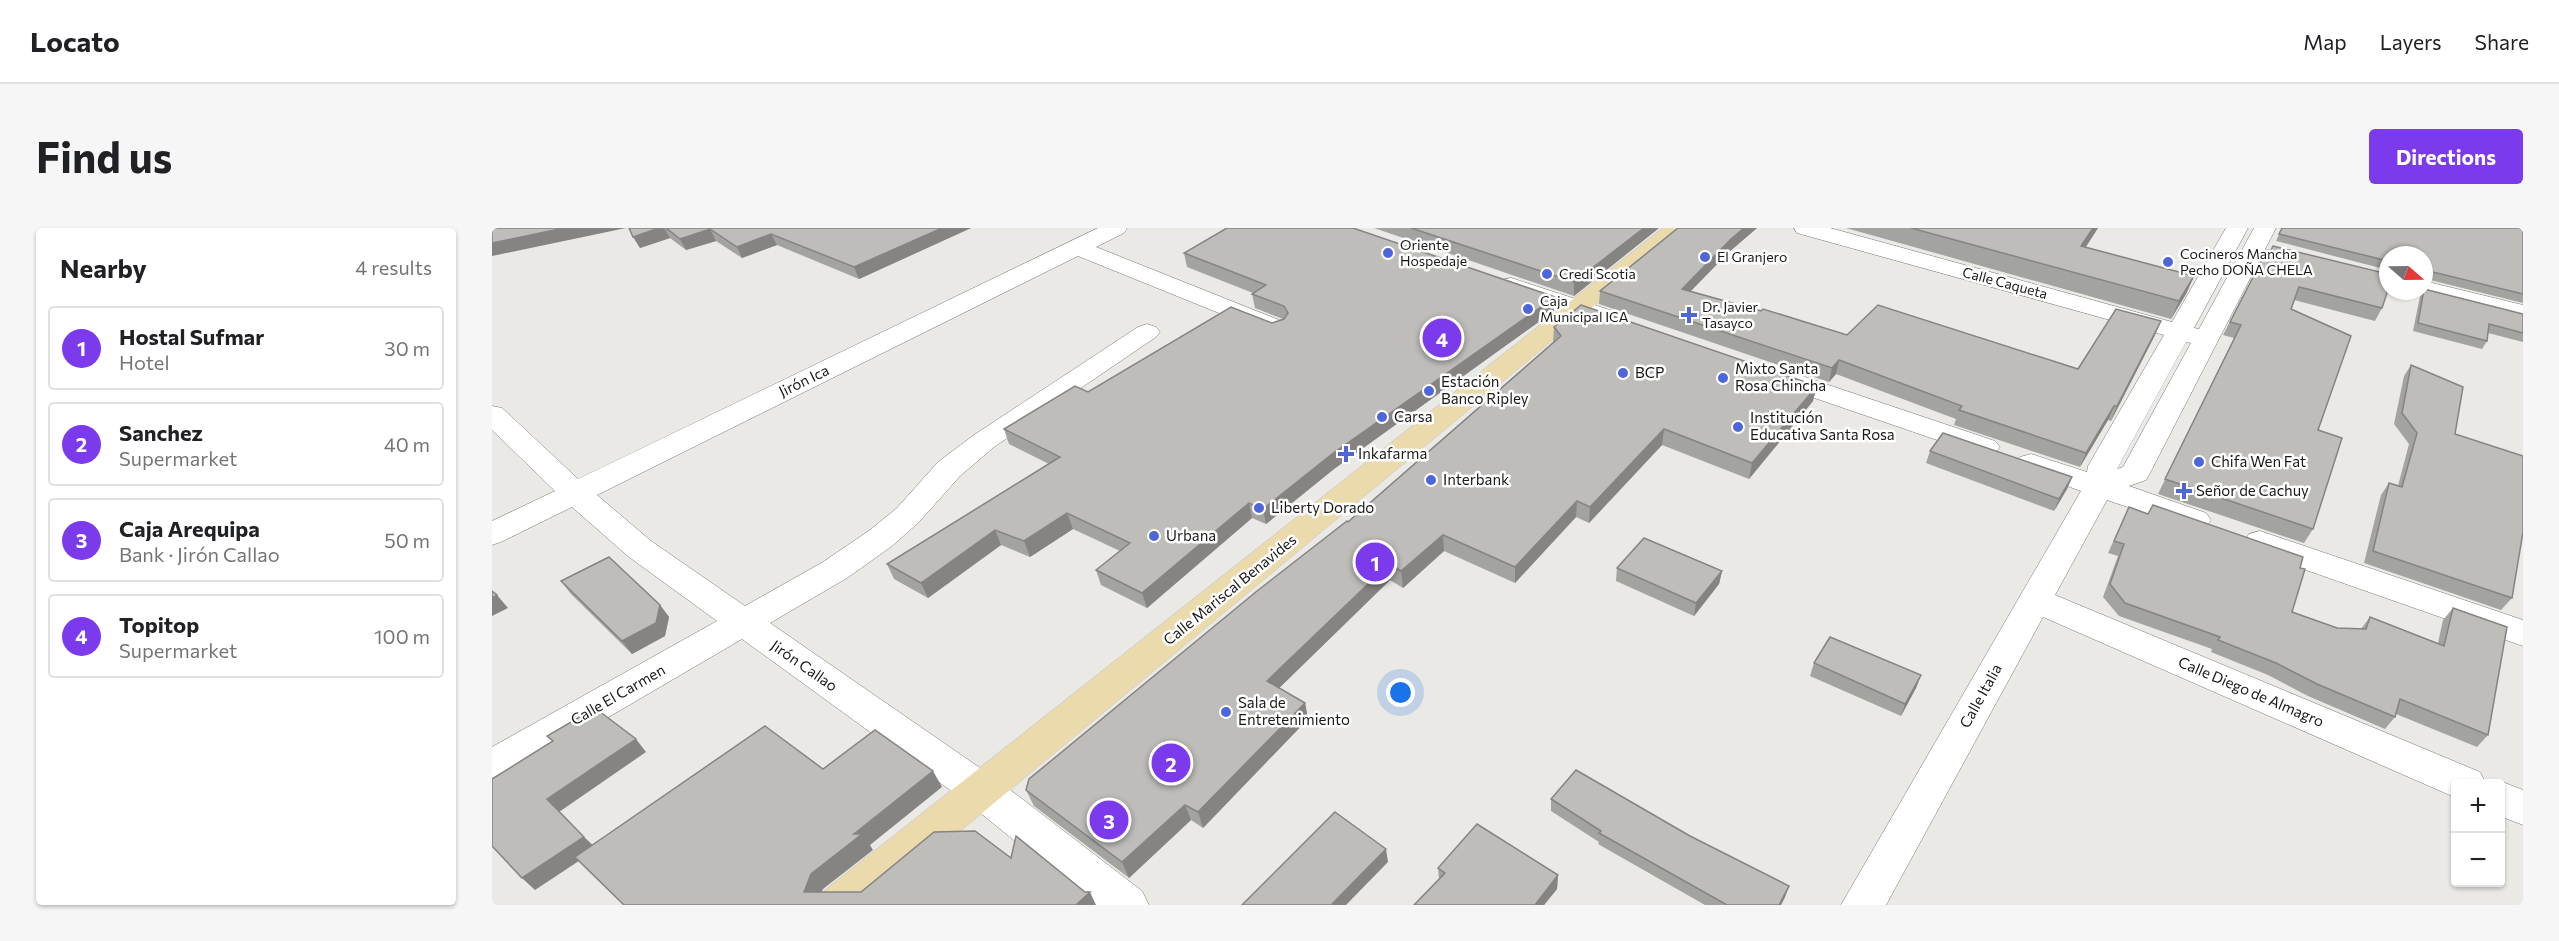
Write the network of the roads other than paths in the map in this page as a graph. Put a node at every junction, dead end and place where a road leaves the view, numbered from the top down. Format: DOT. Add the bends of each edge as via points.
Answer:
graph roads {
  1 [pos="1116,228"];
  2 [pos="1677,228"];
  3 [pos="1805,228"];
  4 [pos="2252,239"];
  5 [pos="1077,247"];
  6 [pos="1490,277"];
  7 [pos="2433,290"];
  8 [pos="1579,308"];
  9 [pos="2523,313"];
  10 [pos="1275,327"];
  11 [pos="1636,327"];
  12 [pos="2179,331"];
  13 [pos="1147,332"];
  14 [pos="2205,339"];
  15 [pos="1749,366"];
  16 [pos="492,414"];
  17 [pos="2099,487"];
  18 [pos="575,493"];
  19 [pos="492,534"];
  20 [pos="2036,600"];
  21 [pos="743,624"];
  22 [pos="2523,633"];
  23 [pos="492,766"];
  24 [pos="2457,779"];
  25 [pos="982,791"];
  26 [pos="2505,800"];
  27 [pos="2523,808"];
  28 [pos="839,905"];
  29 [pos="1127,905"];
  30 [pos="1863,905"];
  1 -- 5 [label="street, Jirón Ica"];
  2 -- 8 [label="main road, Calle Mariscal Benavides"];
  3 -- 12 [label="street, Calle Caqueta"];
  4 -- 12 [label="street, Calle Italia"];
  4 -- 14 [label="street, Calle Italia"];
  5 -- 10 [label="street"];
  5 -- 18 [label="street, Jirón Ica"];
  6 -- 8 [label="street"];
  7 -- 9 [label="street"];
  8 -- 11 [label="street"];
  8 -- 25 [label="main road, Calle Mariscal Benavides"];
  12 -- 14 [label="street, Calle Caqueta"];
  12 -- 17 [label="street, Calle Italia" via="2103,466"];
  13 -- 21 [label="street, Calle El Carmen" via="984,441 949,469 881,538"];
  14 -- 17 [label="street, Calle Italia" via="2135,473"];
  15 -- 17 [label="street"];
  16 -- 18 [label="street, Jirón Callao"];
  17 -- 20 [label="street, Calle Italia"];
  17 -- 22 [label="street"];
  18 -- 19 [label="street, Jirón Ica"];
  18 -- 21 [label="street, Jirón Callao" via="640,549"];
  20 -- 24 [label="street, Calle Diego de Almagro"];
  20 -- 30 [label="street, Calle Italia"];
  21 -- 23 [label="street, Calle El Carmen"];
  21 -- 25 [label="street, Jirón Callao"];
  25 -- 28 [label="main road, Calle Mariscal Benavides"];
  25 -- 29 [label="street, Jirón Callao"];
  26 -- 27 [label="street"];
}
